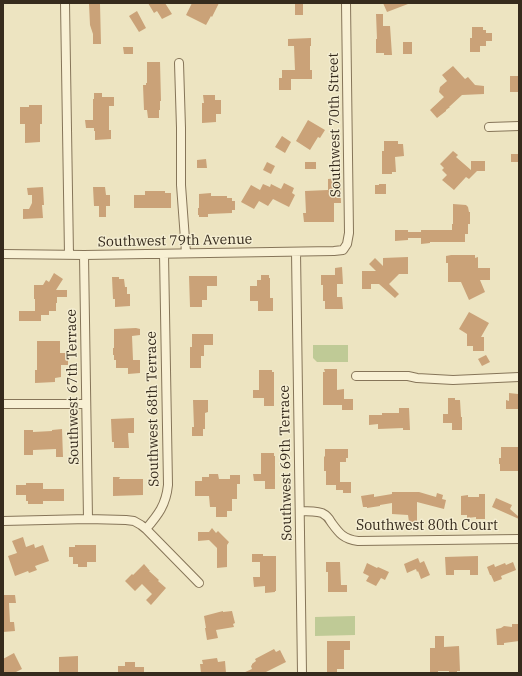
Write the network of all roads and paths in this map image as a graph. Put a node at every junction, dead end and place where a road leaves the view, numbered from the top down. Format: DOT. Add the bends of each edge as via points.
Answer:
graph roads {
  1 [pos="65,3"];
  2 [pos="346,3"];
  3 [pos="179,63"];
  4 [pos="519,126"];
  5 [pos="489,127"];
  6 [pos="346,247"];
  7 [pos="296,252"];
  8 [pos="186,253"];
  9 [pos="3,254"];
  10 [pos="164,254"];
  11 [pos="69,255"];
  12 [pos="84,255"];
  13 [pos="356,376"];
  14 [pos="519,377"];
  15 [pos="3,404"];
  16 [pos="86,404"];
  17 [pos="300,511"];
  18 [pos="88,519"];
  19 [pos="3,521"];
  20 [pos="146,529"];
  21 [pos="519,539"];
  22 [pos="199,583"];
  23 [pos="302,673"];
  1 -- 11 [label="street"];
  2 -- 6 [label="street, Southwest 70th Street" via="349,232"];
  3 -- 8 [label="street" via="181,185"];
  4 -- 5 [label="street"];
  6 -- 7 [label="street, Southwest 79th Avenue" via="340,251"];
  7 -- 8 [label="street, Southwest 79th Avenue"];
  7 -- 17 [label="street, Southwest 69th Terrace"];
  8 -- 10 [label="street, Southwest 79th Avenue"];
  9 -- 11 [label="street, Southwest 79th Avenue"];
  10 -- 12 [label="street, Southwest 79th Avenue"];
  10 -- 20 [label="street, Southwest 68th Terrace" via="167,492 162,508"];
  11 -- 12 [label="street, Southwest 79th Avenue"];
  12 -- 16 [label="street, Southwest 67th Terrace"];
  13 -- 14 [label="street" via="408,376 444,380"];
  15 -- 16 [label="street"];
  16 -- 18 [label="street, Southwest 67th Terrace"];
  17 -- 21 [label="street, Southwest 80th Court" via="321,513 349,540"];
  17 -- 23 [label="street, Southwest 69th Terrace"];
  18 -- 19 [label="street"];
  18 -- 20 [label="street" via="134,521"];
  20 -- 22 [label="street"];
}
